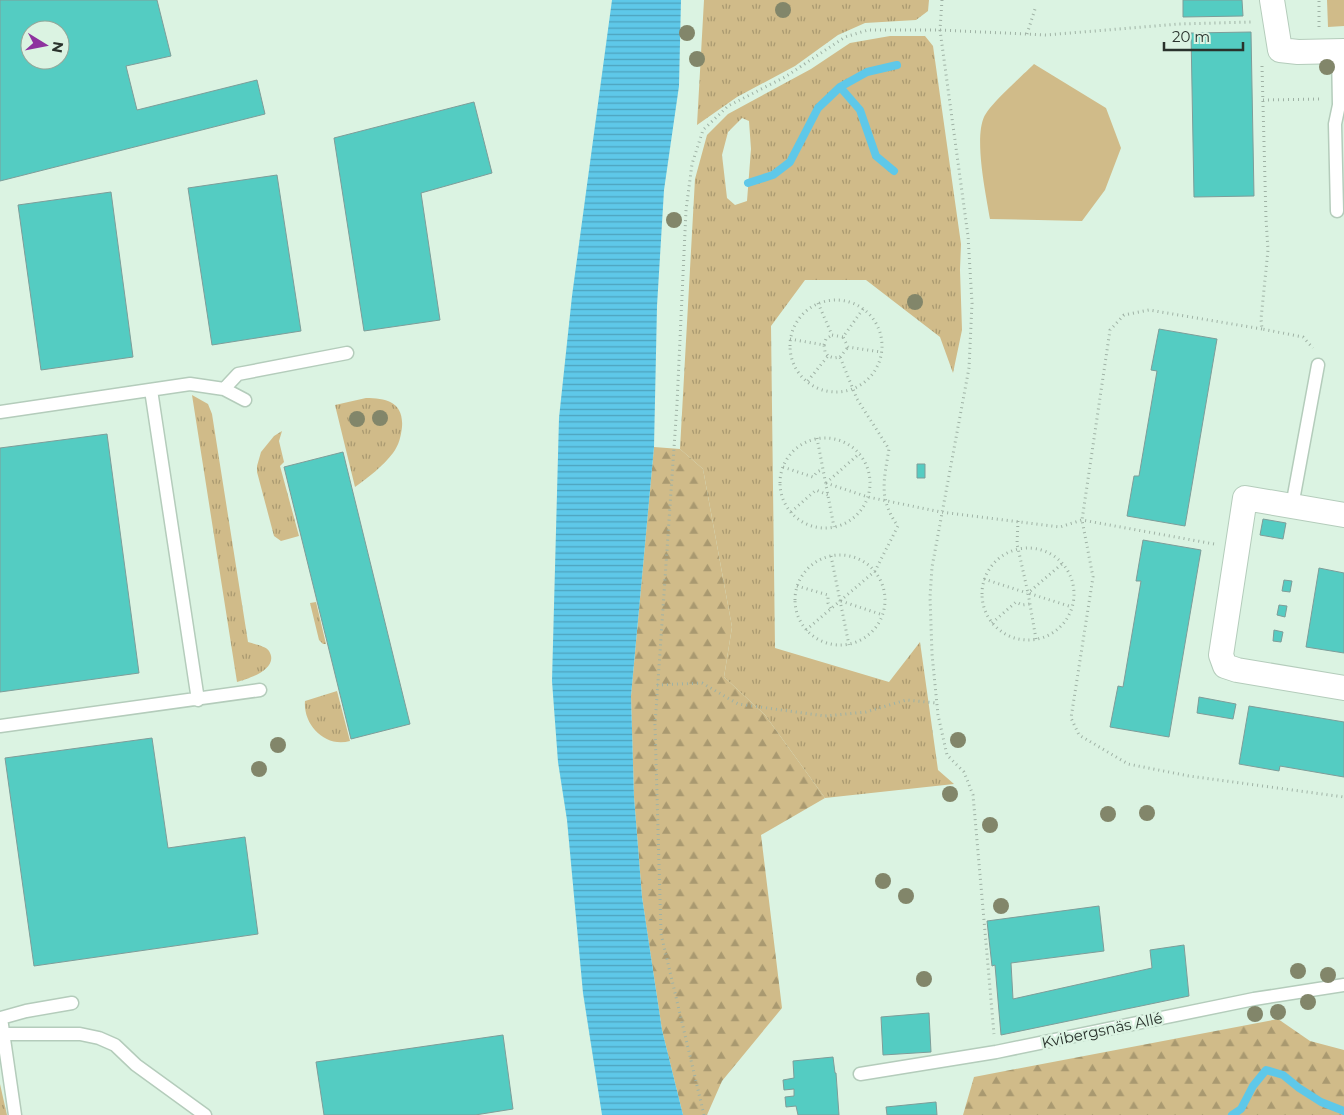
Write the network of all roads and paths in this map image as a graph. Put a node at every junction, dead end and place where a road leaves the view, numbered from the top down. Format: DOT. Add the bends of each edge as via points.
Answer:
graph roads {
  1 [pos="942,0"];
  2 [pos="1036,9"];
  3 [pos="1274,11"];
  4 [pos="940,30"];
  5 [pos="1026,34"];
  6 [pos="1341,51"];
  7 [pos="1262,62"];
  8 [pos="1339,99"];
  9 [pos="1263,100"];
  10 [pos="1337,211"];
  11 [pos="818,303"];
  12 [pos="863,309"];
  13 [pos="1262,329"];
  14 [pos="832,335"];
  15 [pos="843,337"];
  16 [pos="790,339"];
  17 [pos="824,345"];
  18 [pos="848,348"];
  19 [pos="881,352"];
  20 [pos="347,353"];
  21 [pos="828,356"];
  22 [pos="840,357"];
  23 [pos="1318,365"];
  24 [pos="807,382"];
  25 [pos="224,389"];
  26 [pos="853,389"];
  27 [pos="151,390"];
  28 [pos="244,400"];
  29 [pos="0,412"];
  30 [pos="818,438"];
  31 [pos="860,453"];
  32 [pos="783,467"];
  33 [pos="823,469"];
  34 [pos="826,483"];
  35 [pos="828,495"];
  36 [pos="868,497"];
  37 [pos="884,500"];
  38 [pos="1292,506"];
  39 [pos="791,512"];
  40 [pos="942,512"];
  41 [pos="1344,515"];
  42 [pos="1082,520"];
  43 [pos="1018,521"];
  44 [pos="834,527"];
  45 [pos="1185,538"];
  46 [pos="1018,548"];
  47 [pos="831,556"];
  48 [pos="1063,563"];
  49 [pos="875,572"];
  50 [pos="984,579"];
  51 [pos="797,586"];
  52 [pos="1028,593"];
  53 [pos="840,601"];
  54 [pos="1030,604"];
  55 [pos="1072,607"];
  56 [pos="831,609"];
  57 [pos="883,615"];
  58 [pos="992,623"];
  59 [pos="806,630"];
  60 [pos="1036,639"];
  61 [pos="850,645"];
  62 [pos="657,685"];
  63 [pos="1344,688"];
  64 [pos="260,690"];
  65 [pos="198,700"];
  66 [pos="937,703"];
  67 [pos="0,726"];
  68 [pos="1344,797"];
  69 [pos="1344,985"];
  70 [pos="72,1003"];
  71 [pos="2,1034"];
  72 [pos="996,1052"];
  73 [pos="860,1074"];
  74 [pos="15,1115"];
  75 [pos="205,1115"];
  76 [pos="704,1115"];
  1 -- 4 [label="path"];
  2 -- 5 [label="path"];
  3 -- 5 [label="path" via="1179,24"];
  3 -- 6 [label="street" via="1280,50"];
  4 -- 5 [label="path"];
  4 -- 40 [label="path" via="968,236 972,303 969,368"];
  4 -- 62 [label="path" via="868,30 845,37 785,77 728,106 703,130 692,164 686,210 675,441"];
  6 -- 8 [label="lane"];
  7 -- 9 [label="path"];
  8 -- 9 [label="path"];
  8 -- 10 [label="lane" via="1335,124"];
  9 -- 13 [label="path" via="1268,250"];
  11 -- 12 [label="path" via="847,301"];
  11 -- 14 [label="path"];
  11 -- 16 [label="path" via="795,324"];
  12 -- 15 [label="path"];
  12 -- 19 [label="path" via="872,316 879,329"];
  13 -- 23 [label="path" via="1303,336 1316,352"];
  13 -- 42 [label="path" via="1149,310 1124,315 1114,325 1110,330"];
  14 -- 15 [label="path"];
  14 -- 17 [label="path"];
  15 -- 18 [label="path"];
  16 -- 17 [label="path"];
  16 -- 24 [label="path" via="790,356 796,370"];
  17 -- 21 [label="path"];
  18 -- 19 [label="path"];
  18 -- 22 [label="path"];
  19 -- 26 [label="path" via="875,371"];
  20 -- 25 [label="lane" via="238,374"];
  21 -- 22 [label="path"];
  21 -- 24 [label="path"];
  22 -- 26 [label="path"];
  23 -- 38 [label="lane"];
  24 -- 26 [label="path" via="821,390"];
  25 -- 27 [label="lane" via="190,384"];
  25 -- 28 [label="lane"];
  26 -- 37 [label="path" via="889,449"];
  27 -- 29 [label="lane"];
  27 -- 65 [label="lane"];
  30 -- 31 [label="path" via="840,440"];
  30 -- 32 [label="path" via="804,442 792,451"];
  30 -- 33 [label="path"];
  31 -- 34 [label="path"];
  31 -- 36 [label="path" via="868,466"];
  32 -- 33 [label="path" via="813,477"];
  32 -- 39 [label="path" via="780,491"];
  33 -- 34 [label="path"];
  34 -- 35 [label="path"];
  34 -- 36 [label="path"];
  35 -- 39 [label="path" via="816,490"];
  35 -- 44 [label="path"];
  36 -- 37 [label="path"];
  36 -- 44 [label="path" via="855,517"];
  37 -- 40 [label="path"];
  37 -- 49 [label="path" via="898,526"];
  38 -- 41 [label="street"];
  38 -- 63 [label="street" via="1245,498 1221,655 1226,666 1237,670"];
  39 -- 44 [label="path" via="806,524 819,528"];
  40 -- 43 [label="path"];
  40 -- 66 [label="path" via="930,597"];
  42 -- 43 [label="path" via="1060,527"];
  42 -- 45 [label="path"];
  42 -- 68 [label="path" via="1093,577 1071,718 1079,735 1128,764 1189,776"];
  43 -- 46 [label="path"];
  46 -- 48 [label="path" via="1042,550"];
  46 -- 50 [label="path" via="997,559"];
  46 -- 52 [label="path"];
  47 -- 49 [label="path" via="855,557"];
  47 -- 51 [label="path" via="810,567"];
  47 -- 53 [label="path"];
  48 -- 52 [label="path"];
  48 -- 55 [label="path" via="1073,585"];
  49 -- 53 [label="path"];
  49 -- 57 [label="path" via="882,584 885,600"];
  50 -- 52 [label="path"];
  50 -- 58 [label="path" via="982,602"];
  51 -- 56 [label="path" via="828,595"];
  51 -- 59 [label="path" via="794,601"];
  52 -- 54 [label="path"];
  52 -- 55 [label="path"];
  53 -- 56 [label="path"];
  53 -- 57 [label="path"];
  53 -- 61 [label="path"];
  54 -- 58 [label="path" via="1016,602"];
  54 -- 60 [label="path"];
  55 -- 60 [label="path" via="1057,629"];
  56 -- 59 [label="path"];
  57 -- 61 [label="path" via="876,629"];
  58 -- 60 [label="path" via="1012,637"];
  59 -- 61 [label="path" via="826,644"];
  62 -- 66 [label="path" via="702,683 738,704 825,716 866,712 906,700"];
  62 -- 76 [label="path" via="655,735 661,934"];
  64 -- 65 [label="lane"];
  65 -- 67 [label="lane"];
  66 -- 72 [label="path" via="948,755 964,772 973,795"];
  69 -- 72 [label="lane, Kvibergsnäs Allé" via="1254,999"];
  70 -- 71 [label="lane" via="1,1018"];
  71 -- 74 [label="lane"];
  71 -- 75 [label="lane" via="80,1034 99,1038 115,1045 136,1066"];
  72 -- 73 [label="lane, Kvibergsnäs Allé"];
}
